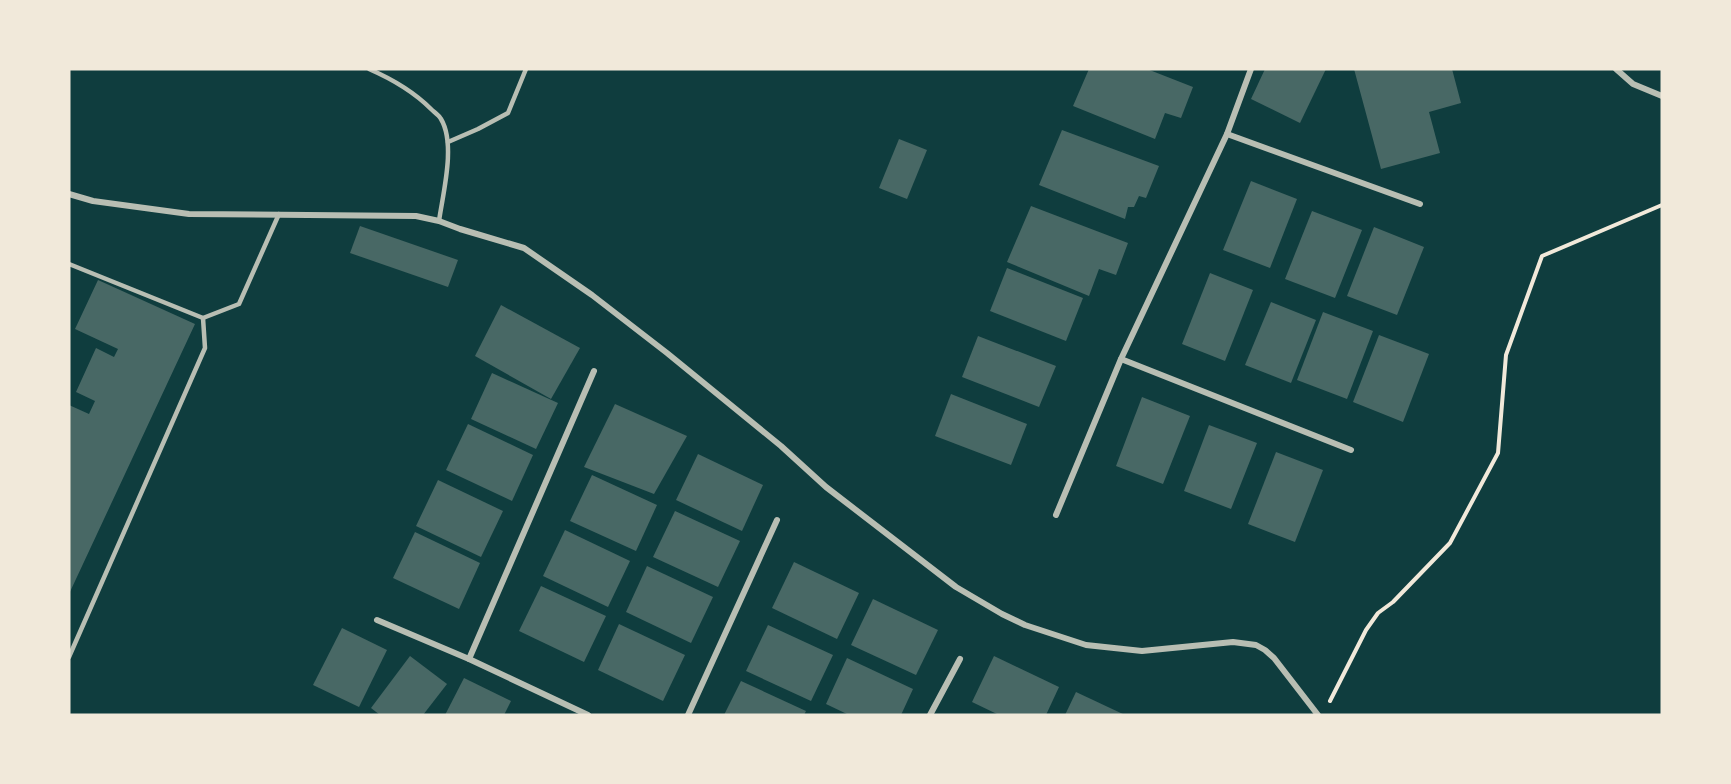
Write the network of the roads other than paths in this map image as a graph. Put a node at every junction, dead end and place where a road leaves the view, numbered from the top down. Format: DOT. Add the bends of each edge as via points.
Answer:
graph roads {
  1 [pos="369,69"];
  2 [pos="526,69"];
  3 [pos="1251,69"];
  4 [pos="1616,69"];
  5 [pos="1662,96"];
  6 [pos="1227,134"];
  7 [pos="448,142"];
  8 [pos="69,194"];
  9 [pos="1420,204"];
  10 [pos="279,214"];
  11 [pos="439,220"];
  12 [pos="69,264"];
  13 [pos="203,318"];
  14 [pos="1121,359"];
  15 [pos="594,371"];
  16 [pos="1351,450"];
  17 [pos="1056,515"];
  18 [pos="777,520"];
  19 [pos="377,620"];
  20 [pos="69,657"];
  21 [pos="469,658"];
  22 [pos="960,659"];
  23 [pos="588,715"];
  24 [pos="688,715"];
  25 [pos="930,715"];
  26 [pos="1318,715"];
  1 -- 7 [label="lane" via="419,96 441,119"];
  2 -- 7 [label="lane" via="508,113"];
  3 -- 6 [label="street"];
  4 -- 5 [label="street" via="1633,84"];
  6 -- 9 [label="street"];
  6 -- 14 [label="street"];
  7 -- 11 [label="lane"];
  8 -- 10 [label="street" via="189,214"];
  10 -- 11 [label="street" via="416,216"];
  10 -- 13 [label="lane" via="239,304"];
  11 -- 26 [label="street" via="524,248 592,295 781,446 826,487 956,587 1002,614 1086,645 1142,651 1233,642 1256,645 1274,658"];
  12 -- 13 [label="lane"];
  13 -- 20 [label="lane" via="204,348"];
  14 -- 16 [label="street"];
  14 -- 17 [label="street"];
  15 -- 21 [label="street"];
  18 -- 24 [label="street"];
  19 -- 21 [label="street"];
  21 -- 23 [label="street"];
  22 -- 25 [label="street"];
}
